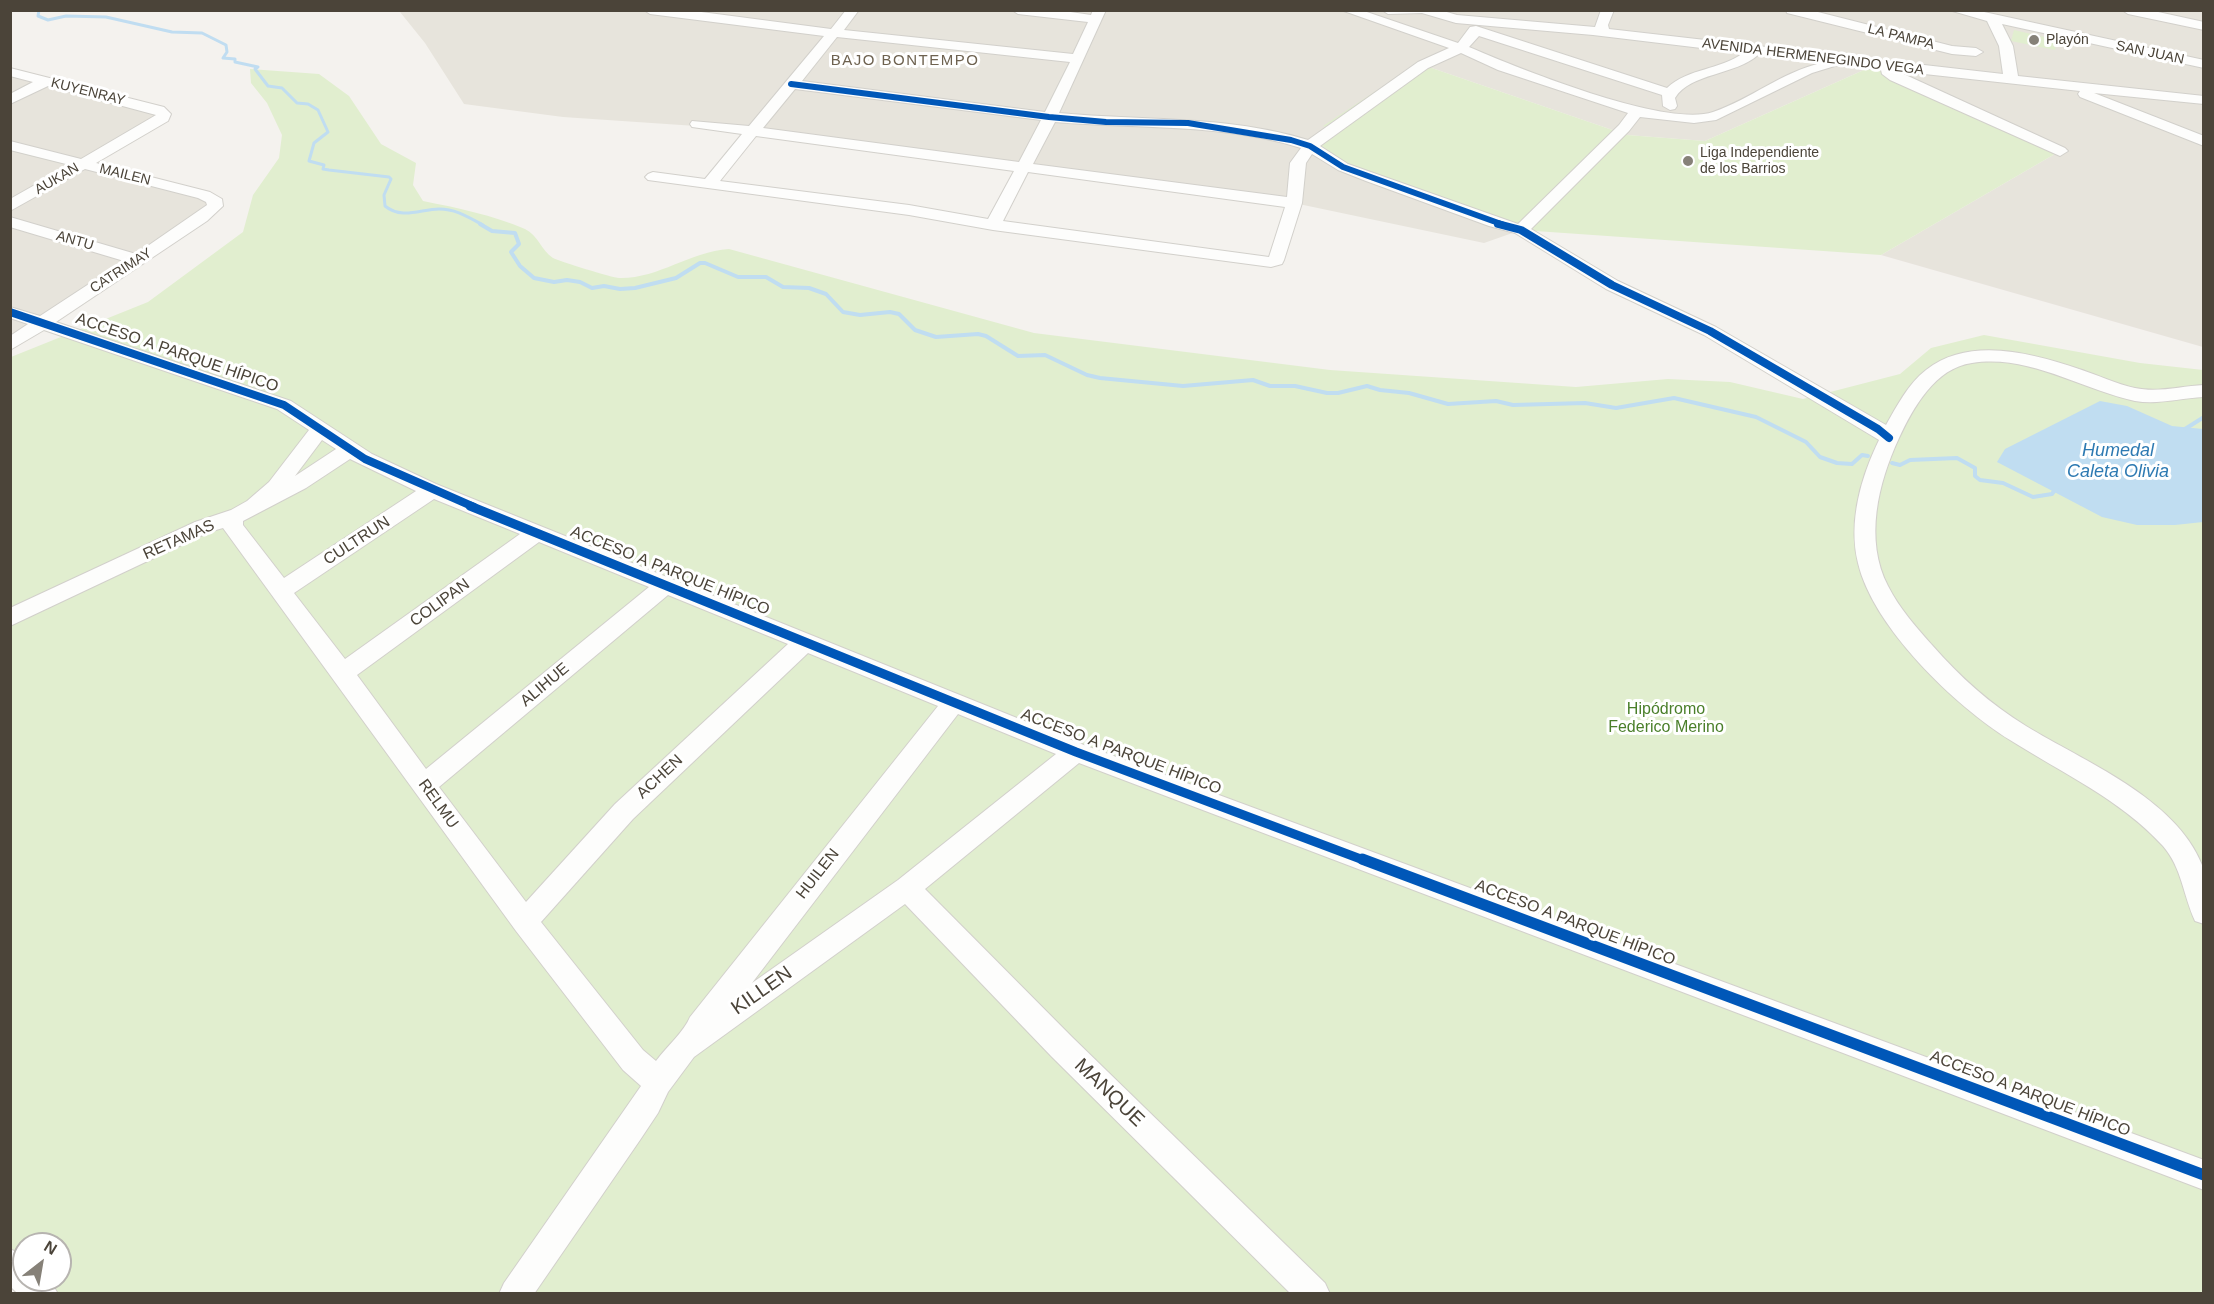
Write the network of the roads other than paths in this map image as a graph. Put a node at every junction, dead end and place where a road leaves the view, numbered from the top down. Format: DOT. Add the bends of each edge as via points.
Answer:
graph roads {
  1 [pos="650,10"];
  2 [pos="853,10"];
  3 [pos="1018,10"];
  4 [pos="1347,10"];
  5 [pos="1388,10"];
  6 [pos="1420,10"];
  7 [pos="1424,10"];
  8 [pos="1608,10"];
  9 [pos="1955,10"];
  10 [pos="2128,10"];
  11 [pos="1798,11"];
  12 [pos="1554,12"];
  13 [pos="1098,15"];
  14 [pos="1456,19"];
  15 [pos="1989,21"];
  16 [pos="2204,26"];
  17 [pos="2186,27"];
  18 [pos="1560,28"];
  19 [pos="1476,30"];
  20 [pos="1604,32"];
  21 [pos="834,33"];
  22 [pos="1461,48"];
  23 [pos="1754,51"];
  24 [pos="1976,52"];
  25 [pos="1077,59"];
  26 [pos="2185,60"];
  27 [pos="1839,61"];
  28 [pos="2204,64"];
  29 [pos="1882,66"];
  30 [pos="10,72"];
  31 [pos="1971,75"];
  32 [pos="1895,77"];
  33 [pos="2011,79"];
  34 [pos="46,81"];
  35 [pos="791,84"];
  36 [pos="2075,86"];
  37 [pos="1774,87"];
  38 [pos="1669,93"];
  39 [pos="10,100"];
  40 [pos="2204,100"];
  41 [pos="1637,111"];
  42 [pos="164,114"];
  43 [pos="1049,117"];
  44 [pos="1674,117"];
  45 [pos="697,124"];
  46 [pos="755,130"];
  47 [pos="2204,142"];
  48 [pos="10,145"];
  49 [pos="1310,146"];
  50 [pos="2060,151"];
  51 [pos="84,164"];
  52 [pos="1024,168"];
  53 [pos="653,177"];
  54 [pos="709,184"];
  55 [pos="1294,203"];
  56 [pos="10,206"];
  57 [pos="201,218"];
  58 [pos="10,222"];
  59 [pos="993,225"];
  60 [pos="1521,230"];
  61 [pos="139,260"];
  62 [pos="10,312"];
  63 [pos="43,322"];
  64 [pos="10,344"];
  65 [pos="2204,392"];
  66 [pos="322,429"];
  67 [pos="1889,438"];
  68 [pos="351,449"];
  69 [pos="432,490"];
  70 [pos="264,501"];
  71 [pos="232,518"];
  72 [pos="537,532"];
  73 [pos="666,585"];
  74 [pos="280,591"];
  75 [pos="10,618"];
  76 [pos="805,642"];
  77 [pos="342,673"];
  78 [pos="954,702"];
  79 [pos="1076,752"];
  80 [pos="424,785"];
  81 [pos="908,888"];
  82 [pos="2204,912"];
  83 [pos="525,922"];
  84 [pos="684,1047"];
  85 [pos="658,1082"];
  86 [pos="2204,1175"];
  87 [pos="515,1293"];
  88 [pos="1314,1293"];
  1 -- 21 [label="street"];
  2 -- 21 [label="street"];
  3 -- 13 [label="street"];
  4 -- 22 [label="street"];
  5 -- 6 [label="street"];
  7 -- 14 [label="street, AVENIDA HERMENEGINDO VEGA"];
  8 -- 20 [label="street" via="1601,25"];
  9 -- 15 [label="street, SAN JUAN"];
  10 -- 17 [label="street"];
  11 -- 24 [label="street, LA PAMPA" via="1952,50"];
  12 -- 18 [label="street"];
  13 -- 25 [label="street"];
  14 -- 18 [label="street, AVENIDA HERMENEGINDO VEGA"];
  14 -- 19 [label="street"];
  15 -- 24 [label="street"];
  15 -- 26 [label="street, SAN JUAN"];
  15 -- 33 [label="street" via="2006,46"];
  16 -- 17 [label="street"];
  17 -- 26 [label="street"];
  18 -- 20 [label="street, AVENIDA HERMENEGINDO VEGA"];
  19 -- 22 [label="street"];
  19 -- 38 [label="street"];
  20 -- 23 [label="street, AVENIDA HERMENEGINDO VEGA"];
  21 -- 25 [label="street"];
  21 -- 35 [label="street"];
  22 -- 41 [label="street" via="1503,67"];
  22 -- 49 [label="street" via="1423,65"];
  23 -- 27 [label="street, AVENIDA HERMENEGINDO VEGA"];
  23 -- 38 [label="street" via="1743,60 1686,82"];
  24 -- 31 [label="street"];
  25 -- 43 [label="street"];
  26 -- 28 [label="street, SAN JUAN"];
  27 -- 29 [label="street, AVENIDA HERMENEGINDO VEGA"];
  27 -- 37 [label="street" via="1807,70"];
  29 -- 31 [label="street, AVENIDA HERMENEGINDO VEGA"];
  29 -- 32 [label="street"];
  30 -- 34 [label="street, KUYENRAY"];
  31 -- 33 [label="street, AVENIDA HERMENEGINDO VEGA"];
  32 -- 37 [label="street" via="1845,74"];
  32 -- 50 [label="street"];
  33 -- 36 [label="street, AVENIDA HERMENEGINDO VEGA"];
  34 -- 39 [label="street"];
  34 -- 42 [label="street, KUYENRAY"];
  35 -- 43 [label="street"];
  35 -- 46 [label="street"];
  36 -- 40 [label="street, AVENIDA HERMENEGINDO VEGA"];
  36 -- 47 [label="street" via="2082,93"];
  37 -- 44 [label="street" via="1716,116"];
  38 -- 44 [label="street"];
  41 -- 44 [label="street"];
  41 -- 60 [label="street"];
  42 -- 51 [label="street, AUKAN"];
  43 -- 49 [label="street" via="1188,123"];
  43 -- 52 [label="street"];
  45 -- 46 [label="street"];
  46 -- 52 [label="street"];
  46 -- 54 [label="street"];
  48 -- 51 [label="street, MAILEN"];
  49 -- 55 [label="street" via="1298,163"];
  49 -- 60 [label="street" via="1343,167"];
  51 -- 56 [label="street, AUKAN"];
  51 -- 57 [label="street, MAILEN" via="214,199 215,206"];
  52 -- 55 [label="street"];
  52 -- 59 [label="street"];
  53 -- 54 [label="street"];
  54 -- 59 [label="street"];
  55 -- 59 [label="street" via="1276,260 1270,262"];
  57 -- 61 [label="street, CATRIMAY"];
  58 -- 61 [label="street, ANTU"];
  60 -- 67 [label="street" via="1612,285 1717,335"];
  61 -- 63 [label="street, CATRIMAY"];
  62 -- 63 [label="street, ACCESO A PARQUE HÍPICO"];
  63 -- 64 [label="street, CATRIMAY"];
  63 -- 66 [label="street, ACCESO A PARQUE HÍPICO" via="258,394"];
  65 -- 67 [label="street" via="2144,396 2054,368 1974,357 1954,360 1934,372 1915,391"];
  66 -- 68 [label="street, ACCESO A PARQUE HÍPICO"];
  66 -- 70 [label="street, RETAMAS"];
  67 -- 82 [label="street" via="1870,488 1866,516 1873,578 1886,603 1954,686 1978,707 2119,794 2156,824 2187,860"];
  68 -- 69 [label="street, ACCESO A PARQUE HÍPICO"];
  68 -- 70 [label="street"];
  69 -- 72 [label="street, ACCESO A PARQUE HÍPICO"];
  69 -- 74 [label="street, CULTRUN"];
  70 -- 71 [label="street, RETAMAS"];
  71 -- 74 [label="street, RELMU" via="233,527"];
  71 -- 75 [label="street, RETAMAS" via="202,527"];
  72 -- 73 [label="street, ACCESO A PARQUE HÍPICO"];
  72 -- 77 [label="street, COLIPAN"];
  73 -- 76 [label="street, ACCESO A PARQUE HÍPICO"];
  73 -- 80 [label="street, ALIHUE"];
  74 -- 77 [label="street, RELMU"];
  76 -- 78 [label="street, ACCESO A PARQUE HÍPICO"];
  76 -- 83 [label="street, ACHEN" via="620,815 551,888"];
  77 -- 80 [label="street, RELMU"];
  78 -- 79 [label="street, ACCESO A PARQUE HÍPICO"];
  78 -- 84 [label="street, HUILEN"];
  79 -- 81 [label="street, KILLEN"];
  79 -- 86 [label="street, ACCESO A PARQUE HÍPICO"];
  80 -- 83 [label="street, RELMU"];
  81 -- 84 [label="street, KILLEN"];
  81 -- 88 [label="street, MANQUE" via="1062,1047"];
  83 -- 85 [label="street, RELMU" via="633,1060"];
  84 -- 85 [label="street, KILLEN"];
  85 -- 87 [label="street, KILLEN" via="630,1130"];
}
